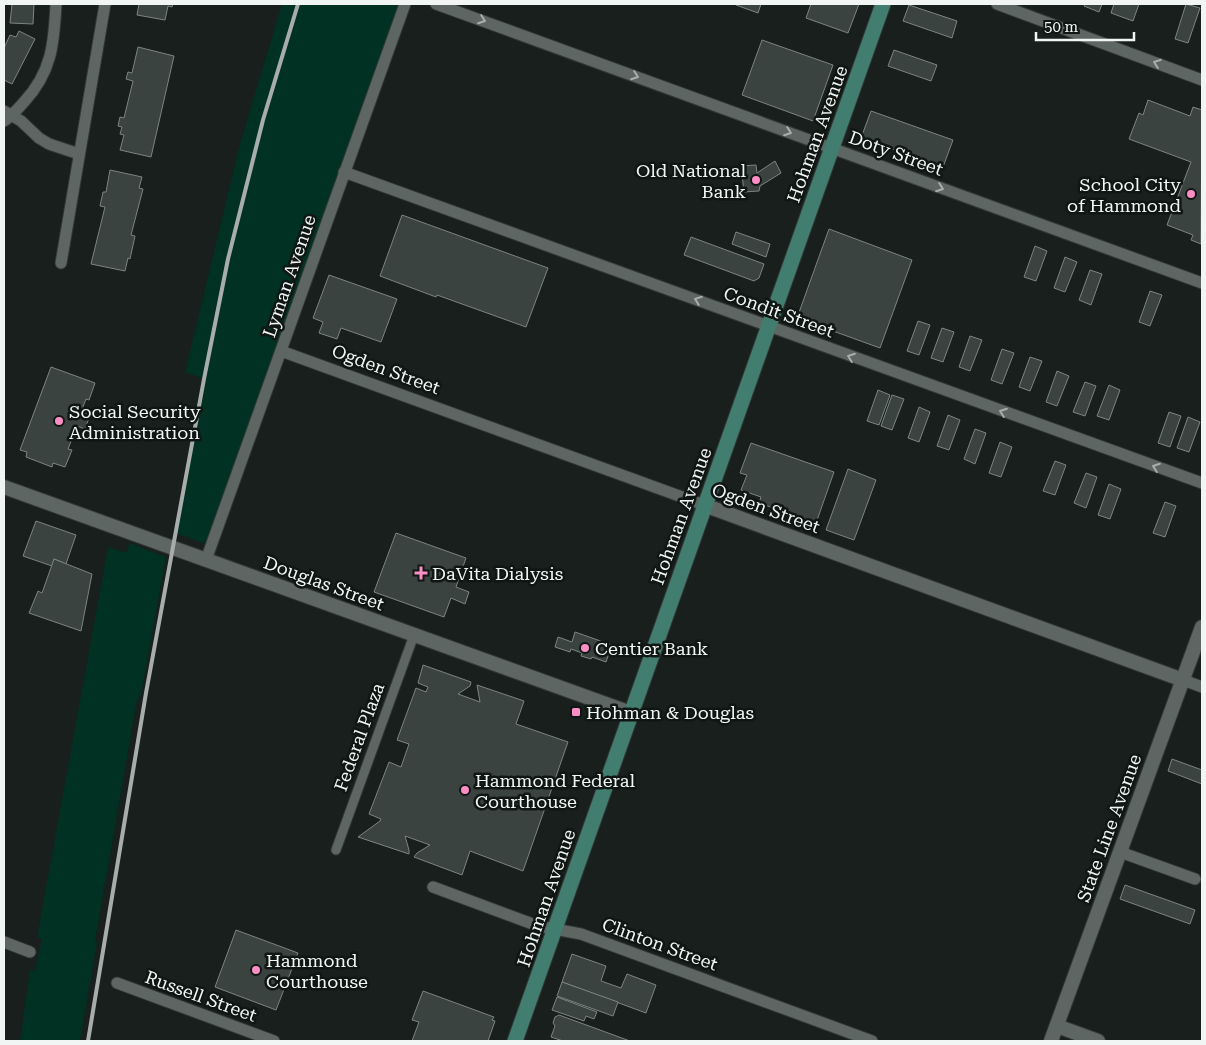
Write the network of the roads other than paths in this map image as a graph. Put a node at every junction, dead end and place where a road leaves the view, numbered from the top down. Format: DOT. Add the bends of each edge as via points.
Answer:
graph roads {
  1 [pos="56,4"];
  2 [pos="106,4"];
  3 [pos="405,4"];
  4 [pos="436,4"];
  5 [pos="883,4"];
  6 [pos="996,4"];
  7 [pos="1202,80"];
  8 [pos="6,116"];
  9 [pos="832,148"];
  10 [pos="79,154"];
  11 [pos="344,172"];
  12 [pos="61,263"];
  13 [pos="1202,283"];
  14 [pos="768,327"];
  15 [pos="281,351"];
  16 [pos="1202,484"];
  17 [pos="4,487"];
  18 [pos="704,505"];
  19 [pos="206,560"];
  20 [pos="1202,627"];
  21 [pos="414,635"];
  22 [pos="1183,680"];
  23 [pos="1202,687"];
  24 [pos="631,714"];
  25 [pos="336,850"];
  26 [pos="1120,852"];
  27 [pos="1195,879"];
  28 [pos="434,887"];
  29 [pos="555,929"];
  30 [pos="4,942"];
  31 [pos="30,952"];
  32 [pos="117,984"];
  33 [pos="1056,1026"];
  34 [pos="274,1041"];
  35 [pos="516,1041"];
  36 [pos="872,1041"];
  37 [pos="1051,1041"];
  38 [pos="1098,1041"];
  1 -- 8 [label="street" via="55,30 44,76 32,93"];
  2 -- 10 [label="street"];
  3 -- 11 [label="street, Lyman Avenue"];
  4 -- 9 [label="street, Doty Street, one-way"];
  5 -- 9 [label="main road, Hohman Avenue"];
  7 -- 6 [label="street, one-way"];
  8 -- 10 [label="street" via="49,144"];
  9 -- 13 [label="street, Doty Street, one-way"];
  9 -- 14 [label="main road, Hohman Avenue"];
  10 -- 12 [label="street"];
  14 -- 11 [label="street, Condit Street, one-way"];
  11 -- 15 [label="street, Lyman Avenue"];
  16 -- 14 [label="street, Condit Street, one-way"];
  14 -- 18 [label="main road, Hohman Avenue"];
  15 -- 18 [label="street, Ogden Street"];
  15 -- 19 [label="street, Lyman Avenue"];
  17 -- 19 [label="street, Douglas Street"];
  18 -- 22 [label="street, Ogden Street"];
  18 -- 24 [label="main road, Hohman Avenue"];
  19 -- 21 [label="street, Douglas Street"];
  20 -- 22 [label="street, State Line Avenue"];
  21 -- 24 [label="street, Douglas Street"];
  21 -- 25 [label="street, Federal Plaza"];
  22 -- 23 [label="street"];
  22 -- 26 [label="street, State Line Avenue"];
  24 -- 29 [label="main road, Hohman Avenue"];
  26 -- 27 [label="street"];
  26 -- 33 [label="street, State Line Avenue"];
  28 -- 29 [label="street, Clinton Street" via="538,926"];
  29 -- 35 [label="main road, Hohman Avenue"];
  29 -- 36 [label="street, Clinton Street" via="580,934"];
  30 -- 31 [label="street"];
  32 -- 34 [label="street, Russell Street"];
  33 -- 37 [label="street, State Line Avenue"];
  33 -- 38 [label="street"];
}
